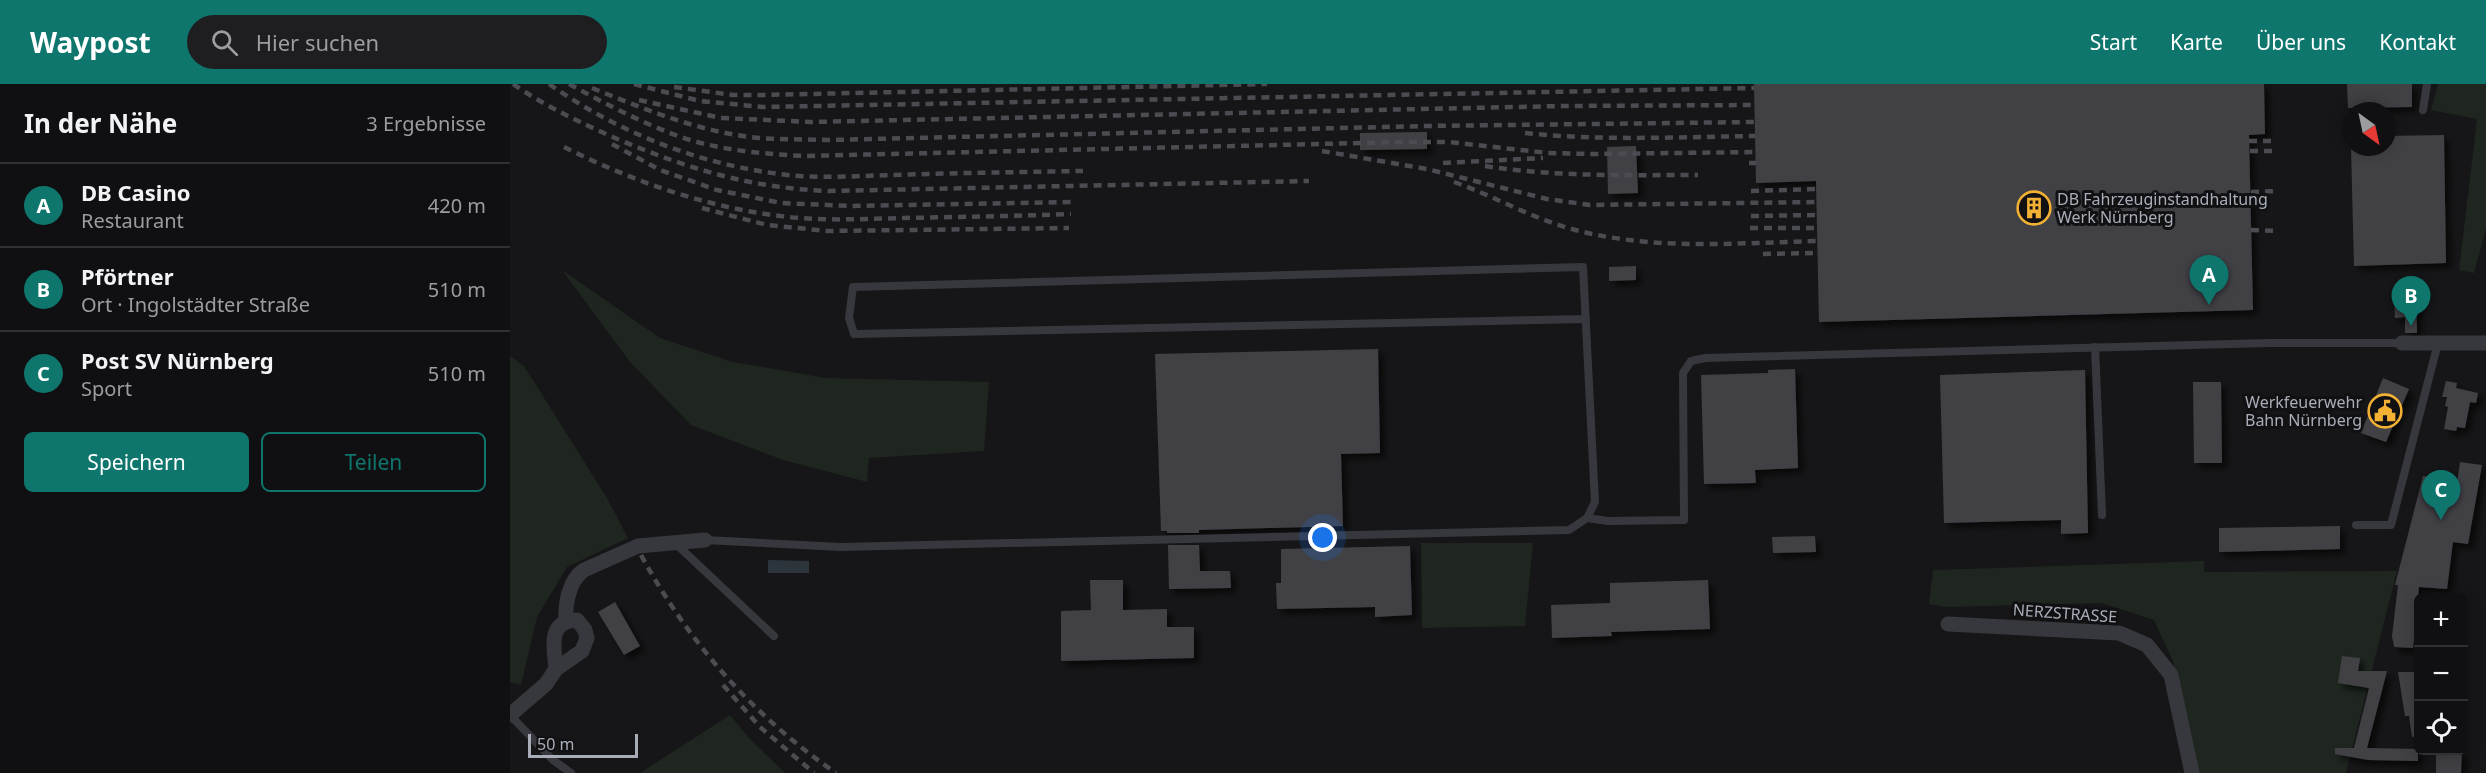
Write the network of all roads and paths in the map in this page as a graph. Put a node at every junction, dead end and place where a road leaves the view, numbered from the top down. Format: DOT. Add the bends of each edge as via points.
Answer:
graph roads {
  1 [pos="2427,84"];
  2 [pos="2423,110"];
  3 [pos="1586,318"];
  4 [pos="2438,343"];
  5 [pos="2486,343"];
  6 [pos="2403,344"];
  7 [pos="2096,347"];
  8 [pos="2102,515"];
  9 [pos="1587,518"];
  10 [pos="2356,525"];
  11 [pos="705,540"];
  12 [pos="675,543"];
  13 [pos="566,621"];
  14 [pos="1948,624"];
  15 [pos="774,636"];
  16 [pos="556,669"];
  17 [pos="510,715"];
  18 [pos="571,773"];
  19 [pos="2192,773"];
  1 -- 2 [label="lane"];
  3 -- 3 [label="lane" via="854,334 849,318 853,287 1583,267"];
  3 -- 9 [label="lane" via="1595,502"];
  4 -- 5 [label="street"];
  4 -- 6 [label="street"];
  4 -- 10 [label="lane" via="2391,525"];
  6 -- 7 [label="lane"];
  7 -- 8 [label="lane"];
  7 -- 9 [label="lane" via="1691,361 1683,373 1684,520"];
  9 -- 11 [label="lane" via="1569,530 842,547"];
  11 -- 12 [label="street"];
  12 -- 13 [label="street" via="638,546 579,574 565,603"];
  12 -- 15 [label="lane"];
  13 -- 16 [label="street" via="557,627 553,642"];
  13 -- 16 [label="street" via="577,620 587,638 582,651"];
  14 -- 19 [label="street, NERZSTRASSE" via="2119,633 2147,645 2171,675"];
  16 -- 17 [label="street" via="546,684"];
  17 -- 18 [label="lane"];
}
